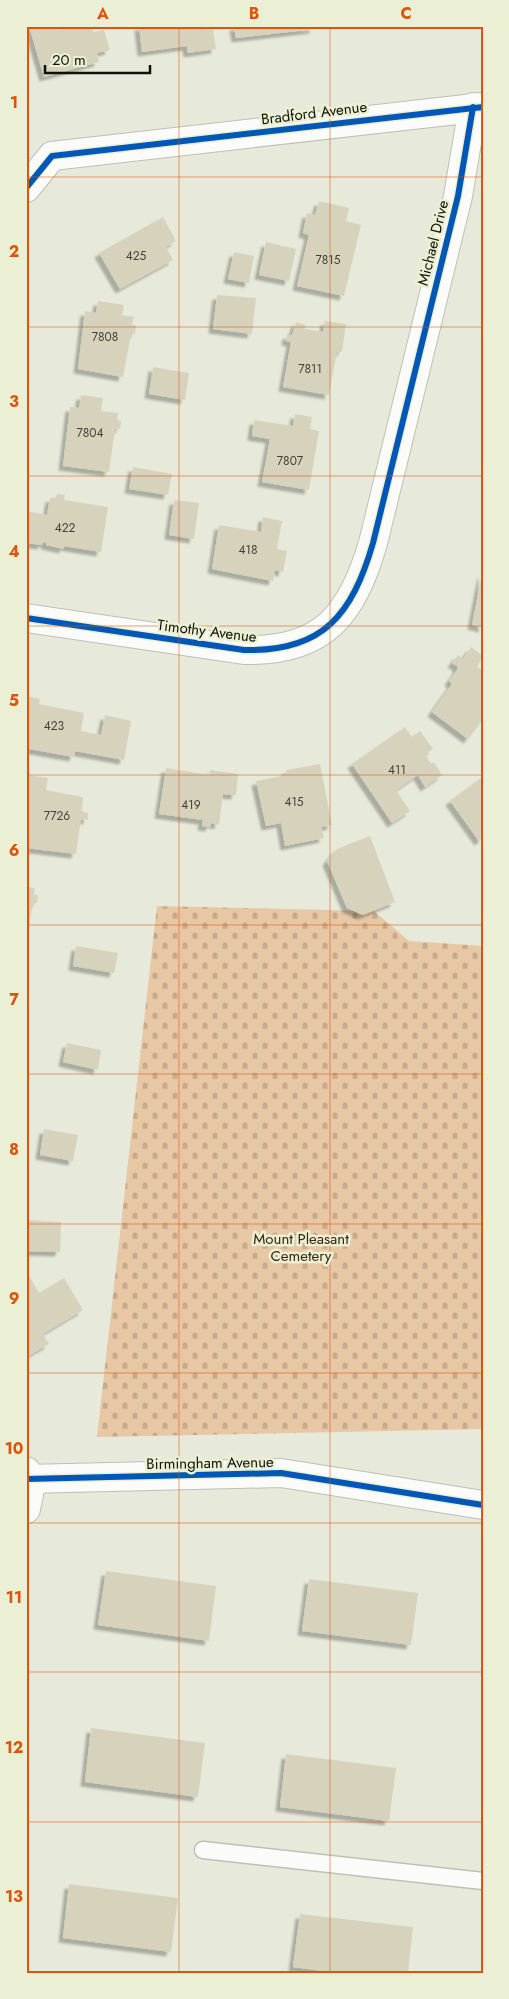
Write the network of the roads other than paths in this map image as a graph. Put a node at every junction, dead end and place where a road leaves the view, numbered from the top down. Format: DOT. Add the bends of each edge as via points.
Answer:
graph roads {
  1 [pos="478,107"];
  2 [pos="26,188"];
  3 [pos="412,383"];
  4 [pos="26,618"];
  5 [pos="28,1476"];
  6 [pos="483,1506"];
  7 [pos="26,1509"];
  8 [pos="203,1850"];
  9 [pos="483,1882"];
  1 -- 2 [label="street, Bradford Avenue" via="52,156"];
  1 -- 3 [label="street, Michael Drive"];
  3 -- 4 [label="street, Timothy Avenue" via="364,576 345,609 322,632 273,651 244,650"];
  5 -- 6 [label="street, Birmingham Avenue" via="281,1474"];
  5 -- 7 [label="street"];
  8 -- 9 [label="lane"];
}
